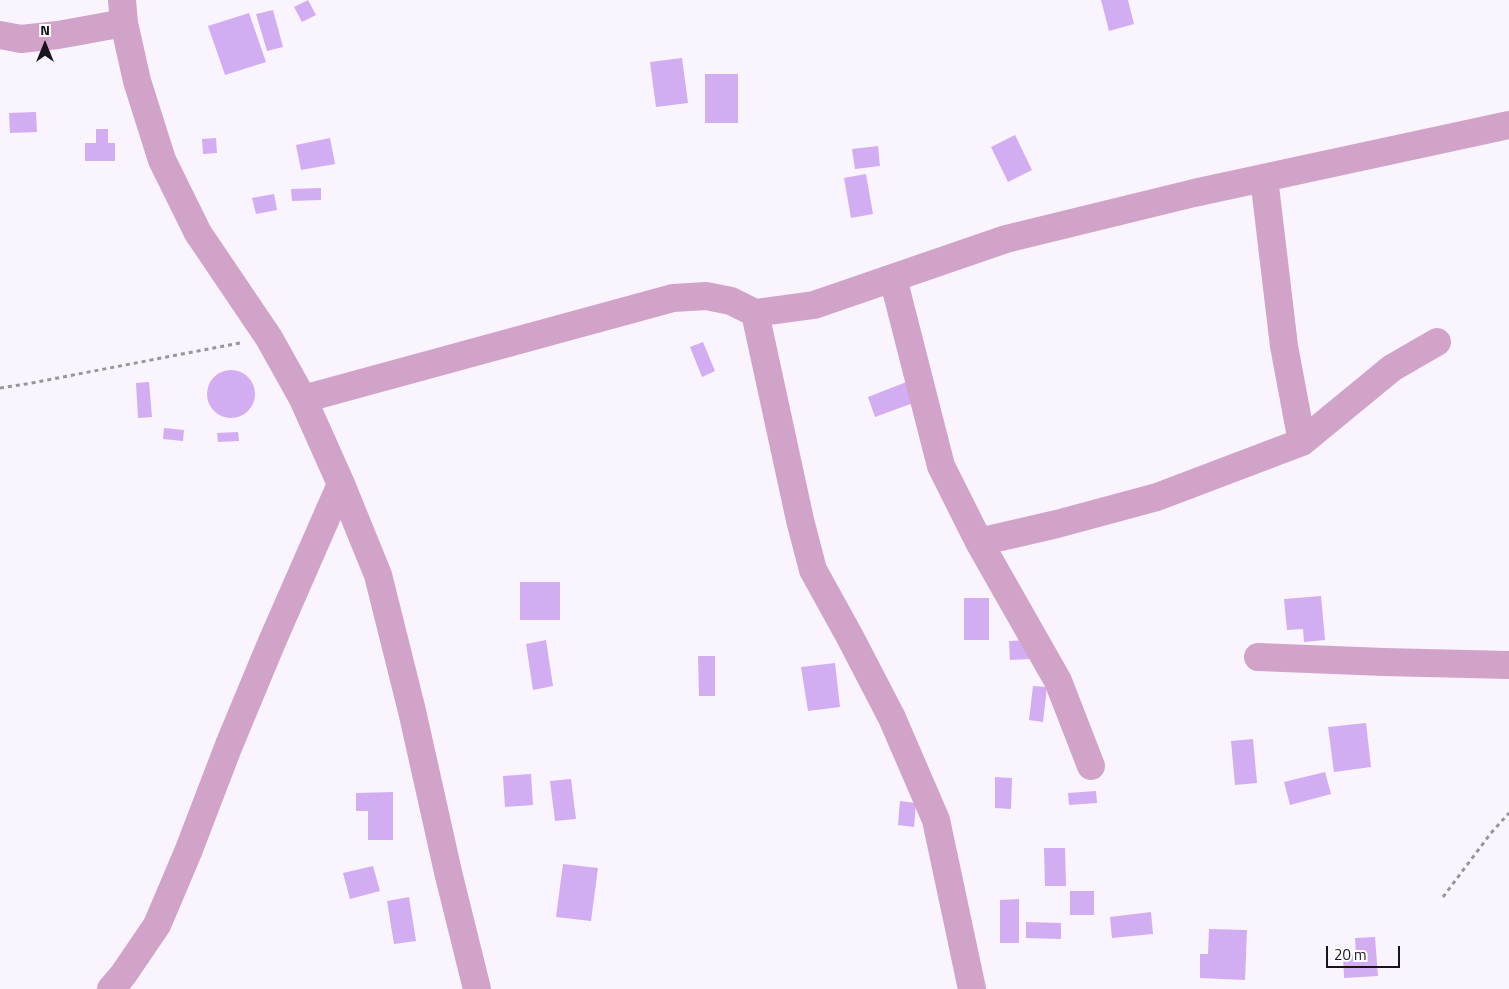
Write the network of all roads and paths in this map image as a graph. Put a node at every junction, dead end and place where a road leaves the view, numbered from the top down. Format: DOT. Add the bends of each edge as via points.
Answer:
graph roads {
  1 [pos="123,11"];
  2 [pos="0,36"];
  3 [pos="1509,126"];
  4 [pos="1264,178"];
  5 [pos="893,278"];
  6 [pos="755,314"];
  7 [pos="269,338"];
  8 [pos="1437,342"];
  9 [pos="0,388"];
  10 [pos="303,399"];
  11 [pos="1302,442"];
  12 [pos="342,484"];
  13 [pos="979,542"];
  14 [pos="1258,657"];
  15 [pos="1509,665"];
  16 [pos="1091,766"];
  17 [pos="1509,813"];
  18 [pos="1443,897"];
  19 [pos="111,989"];
  20 [pos="478,989"];
  21 [pos="972,989"];
  1 -- 2 [label="street" via="58,35 22,40"];
  1 -- 7 [label="street" via="137,81 162,160 198,233"];
  3 -- 4 [label="street"];
  4 -- 5 [label="street" via="1006,239"];
  4 -- 11 [label="street" via="1284,346"];
  5 -- 6 [label="street" via="814,305"];
  5 -- 13 [label="street" via="941,466"];
  6 -- 10 [label="street" via="731,301 706,296 673,298"];
  6 -- 21 [label="street" via="813,570 892,718 936,820"];
  7 -- 9 [label="path"];
  7 -- 10 [label="street"];
  8 -- 11 [label="street" via="1392,368"];
  10 -- 12 [label="street"];
  11 -- 13 [label="street" via="1157,497"];
  12 -- 19 [label="street" via="267,653 156,925"];
  12 -- 20 [label="street" via="378,575"];
  13 -- 16 [label="street" via="1058,681"];
  14 -- 15 [label="street"];
  17 -- 18 [label="path"];
}
